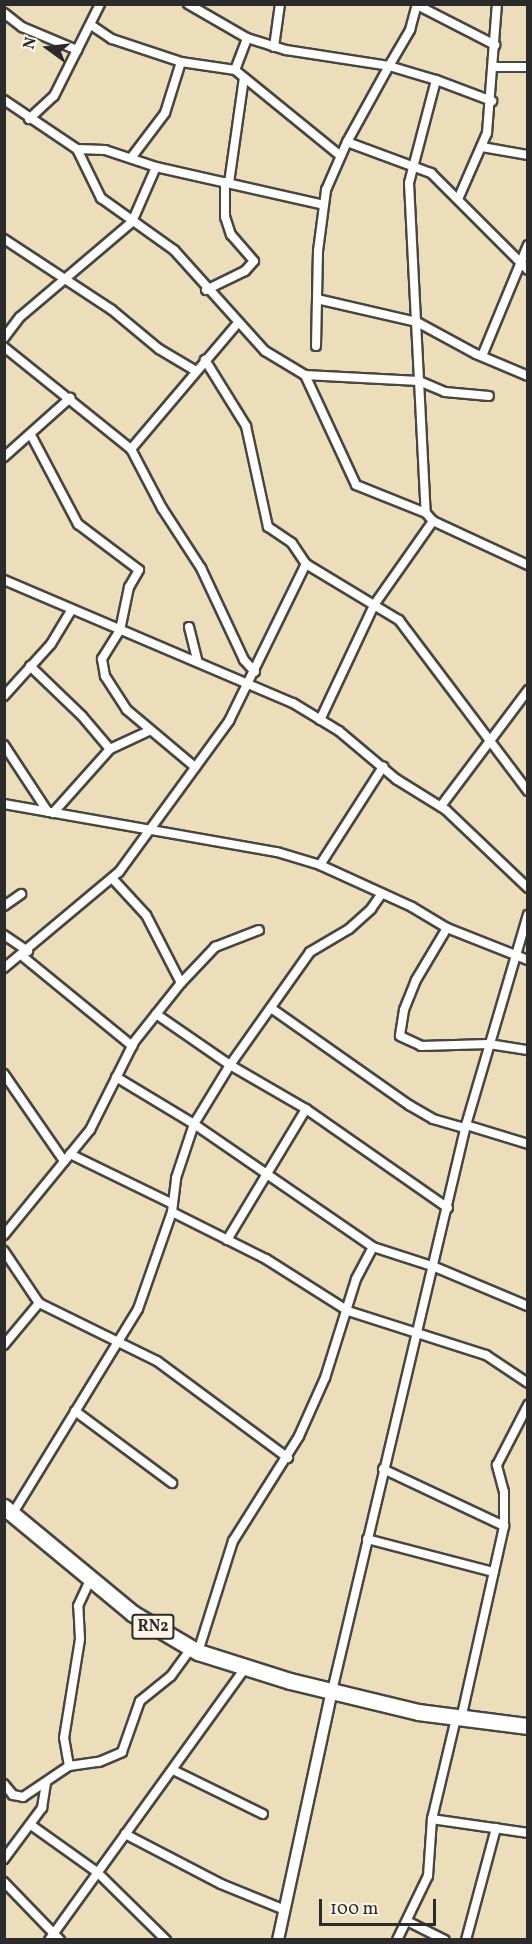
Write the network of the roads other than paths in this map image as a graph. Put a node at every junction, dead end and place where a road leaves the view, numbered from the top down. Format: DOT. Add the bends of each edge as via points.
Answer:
graph roads {
  1 [pos="100,4"];
  2 [pos="188,4"];
  3 [pos="280,4"];
  4 [pos="497,4"];
  5 [pos="417,5"];
  6 [pos="4,13"];
  7 [pos="91,25"];
  8 [pos="247,38"];
  9 [pos="495,45"];
  10 [pos="274,47"];
  11 [pos="77,50"];
  12 [pos="182,62"];
  13 [pos="388,66"];
  14 [pos="494,67"];
  15 [pos="528,67"];
  16 [pos="235,70"];
  17 [pos="244,78"];
  18 [pos="436,80"];
  19 [pos="4,100"];
  20 [pos="492,101"];
  21 [pos="29,120"];
  22 [pos="347,142"];
  23 [pos="482,147"];
  24 [pos="77,148"];
  25 [pos="341,156"];
  26 [pos="528,156"];
  27 [pos="130,158"];
  28 [pos="412,164"];
  29 [pos="156,167"];
  30 [pos="227,182"];
  31 [pos="459,197"];
  32 [pos="324,205"];
  33 [pos="134,219"];
  34 [pos="4,239"];
  35 [pos="528,245"];
  36 [pos="525,267"];
  37 [pos="65,281"];
  38 [pos="206,290"];
  39 [pos="317,299"];
  40 [pos="417,322"];
  41 [pos="237,324"];
  42 [pos="4,338"];
  43 [pos="316,346"];
  44 [pos="4,347"];
  45 [pos="482,356"];
  46 [pos="205,360"];
  47 [pos="196,371"];
  48 [pos="305,375"];
  49 [pos="528,375"];
  50 [pos="418,381"];
  51 [pos="489,396"];
  52 [pos="70,398"];
  53 [pos="32,435"];
  54 [pos="131,448"];
  55 [pos="4,458"];
  56 [pos="426,513"];
  57 [pos="433,521"];
  58 [pos="306,564"];
  59 [pos="528,565"];
  60 [pos="4,580"];
  61 [pos="374,605"];
  62 [pos="71,611"];
  63 [pos="189,627"];
  64 [pos="120,630"];
  65 [pos="198,662"];
  66 [pos="30,666"];
  67 [pos="255,672"];
  68 [pos="249,683"];
  69 [pos="528,690"];
  70 [pos="4,696"];
  71 [pos="320,720"];
  72 [pos="149,731"];
  73 [pos="488,740"];
  74 [pos="4,745"];
  75 [pos="110,749"];
  76 [pos="195,767"];
  77 [pos="383,767"];
  78 [pos="528,791"];
  79 [pos="4,804"];
  80 [pos="441,806"];
  81 [pos="51,813"];
  82 [pos="149,830"];
  83 [pos="320,865"];
  84 [pos="112,878"];
  85 [pos="528,888"];
  86 [pos="382,893"];
  87 [pos="21,894"];
  88 [pos="4,906"];
  89 [pos="528,915"];
  90 [pos="447,928"];
  91 [pos="259,930"];
  92 [pos="4,935"];
  93 [pos="24,953"];
  94 [pos="517,956"];
  95 [pos="528,960"];
  96 [pos="4,968"];
  97 [pos="181,983"];
  98 [pos="271,1008"];
  99 [pos="156,1014"];
  100 [pos="489,1044"];
  101 [pos="132,1046"];
  102 [pos="528,1050"];
  103 [pos="230,1065"];
  104 [pos="117,1077"];
  105 [pos="6,1080"];
  106 [pos="306,1109"];
  107 [pos="194,1124"];
  108 [pos="466,1127"];
  109 [pos="528,1144"];
  110 [pos="67,1158"];
  111 [pos="267,1174"];
  112 [pos="172,1208"];
  113 [pos="448,1208"];
  114 [pos="4,1235"];
  115 [pos="227,1240"];
  116 [pos="373,1247"];
  117 [pos="4,1251"];
  118 [pos="435,1267"];
  119 [pos="39,1303"];
  120 [pos="528,1306"];
  121 [pos="348,1311"];
  122 [pos="417,1334"];
  123 [pos="116,1344"];
  124 [pos="4,1345"];
  125 [pos="528,1383"];
  126 [pos="528,1405"];
  127 [pos="75,1411"];
  128 [pos="288,1458"];
  129 [pos="383,1469"];
  130 [pos="172,1483"];
  131 [pos="9,1510"];
  132 [pos="504,1526"];
  133 [pos="367,1539"];
  134 [pos="494,1572"];
  135 [pos="90,1580"];
  136 [pos="195,1650"];
  137 [pos="245,1668"];
  138 [pos="332,1691"];
  139 [pos="458,1718"];
  140 [pos="528,1726"];
  141 [pos="69,1766"];
  142 [pos="173,1770"];
  143 [pos="4,1784"];
  144 [pos="46,1784"];
  145 [pos="263,1814"];
  146 [pos="432,1819"];
  147 [pos="30,1825"];
  148 [pos="496,1827"];
  149 [pos="528,1833"];
  150 [pos="125,1834"];
  151 [pos="4,1859"];
  152 [pos="97,1872"];
  153 [pos="4,1882"];
  154 [pos="285,1910"];
  155 [pos="407,1922"];
  156 [pos="54,1937"];
  157 [pos="166,1940"];
  158 [pos="278,1940"];
  159 [pos="397,1940"];
  160 [pos="445,1940"];
  161 [pos="466,1940"];
  1 -- 7 [label="street"];
  2 -- 8 [label="street"];
  3 -- 10 [label="street"];
  4 -- 9 [label="street"];
  5 -- 9 [label="street"];
  5 -- 13 [label="street" via="410,30"];
  6 -- 11 [label="street" via="22,27"];
  7 -- 11 [label="street"];
  7 -- 12 [label="street" via="112,39"];
  8 -- 10 [label="street"];
  8 -- 16 [label="street"];
  9 -- 14 [label="street"];
  10 -- 13 [label="street"];
  11 -- 21 [label="street" via="54,96"];
  12 -- 16 [label="street"];
  12 -- 27 [label="street" via="165,113"];
  13 -- 18 [label="street"];
  13 -- 22 [label="street"];
  14 -- 15 [label="street"];
  14 -- 20 [label="street"];
  16 -- 17 [label="street"];
  17 -- 25 [label="street"];
  17 -- 30 [label="street"];
  18 -- 20 [label="street"];
  18 -- 28 [label="street"];
  19 -- 21 [label="street"];
  20 -- 23 [label="street"];
  21 -- 24 [label="street"];
  22 -- 25 [label="street"];
  22 -- 28 [label="street"];
  23 -- 26 [label="street"];
  23 -- 31 [label="street"];
  24 -- 27 [label="street" via="105,150"];
  24 -- 33 [label="street" via="101,198"];
  25 -- 32 [label="street" via="326,190"];
  27 -- 29 [label="street"];
  28 -- 31 [label="street" via="431,173"];
  28 -- 40 [label="street" via="408,214"];
  29 -- 30 [label="street"];
  29 -- 33 [label="street"];
  30 -- 32 [label="street" via="289,200"];
  30 -- 38 [label="street" via="225,217 231,235 254,261 244,271"];
  31 -- 36 [label="street"];
  32 -- 39 [label="street"];
  33 -- 37 [label="street"];
  33 -- 38 [label="street" via="174,250"];
  34 -- 37 [label="street"];
  35 -- 36 [label="street"];
  36 -- 45 [label="street"];
  37 -- 42 [label="street" via="20,317"];
  37 -- 47 [label="street"];
  38 -- 41 [label="street"];
  39 -- 40 [label="street"];
  39 -- 43 [label="street"];
  40 -- 45 [label="street"];
  40 -- 50 [label="street"];
  41 -- 46 [label="street"];
  41 -- 48 [label="street" via="265,351"];
  44 -- 52 [label="street"];
  45 -- 49 [label="street"];
  46 -- 47 [label="street"];
  46 -- 58 [label="street" via="246,426 268,527 292,543"];
  47 -- 54 [label="street"];
  48 -- 50 [label="street"];
  48 -- 56 [label="street" via="356,485"];
  50 -- 51 [label="street" via="445,392"];
  50 -- 56 [label="street"];
  52 -- 53 [label="street"];
  52 -- 54 [label="street"];
  53 -- 55 [label="street"];
  53 -- 64 [label="street" via="78,524 139,570 129,587"];
  54 -- 67 [label="street" via="162,508 201,567 244,660"];
  56 -- 57 [label="street"];
  57 -- 59 [label="street"];
  57 -- 61 [label="street"];
  58 -- 61 [label="street"];
  58 -- 67 [label="street"];
  60 -- 62 [label="street"];
  61 -- 71 [label="street"];
  61 -- 73 [label="street" via="399,620"];
  62 -- 64 [label="street"];
  62 -- 66 [label="street" via="51,645"];
  63 -- 65 [label="street"];
  64 -- 65 [label="street"];
  64 -- 72 [label="street" via="102,659 105,676 127,710"];
  65 -- 68 [label="street"];
  66 -- 70 [label="street"];
  66 -- 75 [label="street"];
  67 -- 68 [label="street"];
  68 -- 71 [label="street"];
  68 -- 76 [label="street" via="230,721"];
  69 -- 73 [label="street"];
  71 -- 77 [label="street"];
  72 -- 75 [label="street"];
  72 -- 76 [label="street"];
  73 -- 78 [label="street"];
  73 -- 80 [label="street"];
  74 -- 81 [label="street"];
  75 -- 81 [label="street"];
  76 -- 82 [label="street"];
  77 -- 80 [label="street"];
  77 -- 83 [label="street"];
  79 -- 81 [label="street"];
  80 -- 85 [label="street"];
  81 -- 82 [label="street"];
  82 -- 83 [label="street" via="277,852"];
  82 -- 84 [label="street"];
  83 -- 86 [label="street"];
  84 -- 93 [label="street"];
  84 -- 97 [label="street" via="146,915"];
  86 -- 90 [label="street"];
  86 -- 98 [label="street" via="349,929 310,952"];
  87 -- 88 [label="street"];
  89 -- 94 [label="street"];
  90 -- 94 [label="street"];
  90 -- 100 [label="street" via="417,980 404,1010 400,1036 421,1046"];
  91 -- 97 [label="street" via="215,947"];
  92 -- 93 [label="street"];
  93 -- 96 [label="street"];
  93 -- 101 [label="street"];
  94 -- 95 [label="street"];
  94 -- 100 [label="street"];
  97 -- 99 [label="street"];
  98 -- 103 [label="street"];
  98 -- 108 [label="street" via="409,1105 433,1119"];
  99 -- 101 [label="street"];
  99 -- 103 [label="street"];
  100 -- 102 [label="street"];
  100 -- 108 [label="street"];
  101 -- 104 [label="street"];
  103 -- 106 [label="street"];
  103 -- 107 [label="street"];
  104 -- 107 [label="street"];
  104 -- 110 [label="street" via="90,1130"];
  105 -- 110 [label="street"];
  106 -- 111 [label="street"];
  106 -- 113 [label="street"];
  107 -- 111 [label="street"];
  107 -- 112 [label="street" via="176,1178"];
  108 -- 109 [label="street"];
  108 -- 113 [label="street"];
  110 -- 112 [label="street"];
  110 -- 114 [label="street"];
  111 -- 115 [label="street"];
  111 -- 116 [label="street"];
  112 -- 115 [label="street"];
  112 -- 123 [label="street" via="138,1309"];
  113 -- 118 [label="street"];
  115 -- 121 [label="street" via="266,1259"];
  116 -- 118 [label="street"];
  116 -- 121 [label="street" via="356,1279"];
  117 -- 119 [label="street"];
  118 -- 120 [label="street"];
  118 -- 122 [label="street"];
  119 -- 123 [label="street"];
  119 -- 124 [label="street"];
  121 -- 122 [label="street"];
  121 -- 128 [label="street" via="325,1378"];
  122 -- 125 [label="street" via="486,1355"];
  122 -- 129 [label="street"];
  123 -- 127 [label="street"];
  123 -- 128 [label="street" via="157,1361"];
  126 -- 132 [label="street" via="497,1465 504,1492"];
  127 -- 130 [label="street"];
  127 -- 131 [label="street"];
  128 -- 136 [label="street" via="233,1542"];
  129 -- 132 [label="street"];
  129 -- 133 [label="street"];
  131 -- 135 [label="highway, RN2"];
  132 -- 134 [label="street"];
  133 -- 134 [label="street"];
  133 -- 138 [label="street"];
  134 -- 139 [label="street"];
  135 -- 136 [label="highway, RN2" via="132,1613"];
  135 -- 141 [label="street" via="78,1606 80,1639 64,1738"];
  136 -- 137 [label="highway, RN2"];
  136 -- 141 [label="street" via="140,1701 122,1752 99,1762"];
  137 -- 138 [label="highway, RN2"];
  137 -- 142 [label="street"];
  138 -- 139 [label="highway, RN2"];
  138 -- 154 [label="main road"];
  139 -- 140 [label="highway, RN2"];
  139 -- 146 [label="street"];
  141 -- 144 [label="street"];
  142 -- 145 [label="street"];
  142 -- 150 [label="street"];
  143 -- 144 [label="street" via="19,1797"];
  144 -- 147 [label="street" via="42,1808"];
  146 -- 148 [label="street"];
  146 -- 155 [label="street" via="428,1876"];
  147 -- 151 [label="street"];
  147 -- 152 [label="street"];
  148 -- 149 [label="street"];
  148 -- 161 [label="street"];
  150 -- 152 [label="street"];
  150 -- 154 [label="street" via="221,1884"];
  152 -- 156 [label="street"];
  152 -- 157 [label="street"];
  153 -- 156 [label="street"];
  154 -- 158 [label="main road"];
  155 -- 159 [label="street"];
  155 -- 160 [label="street"];
}
